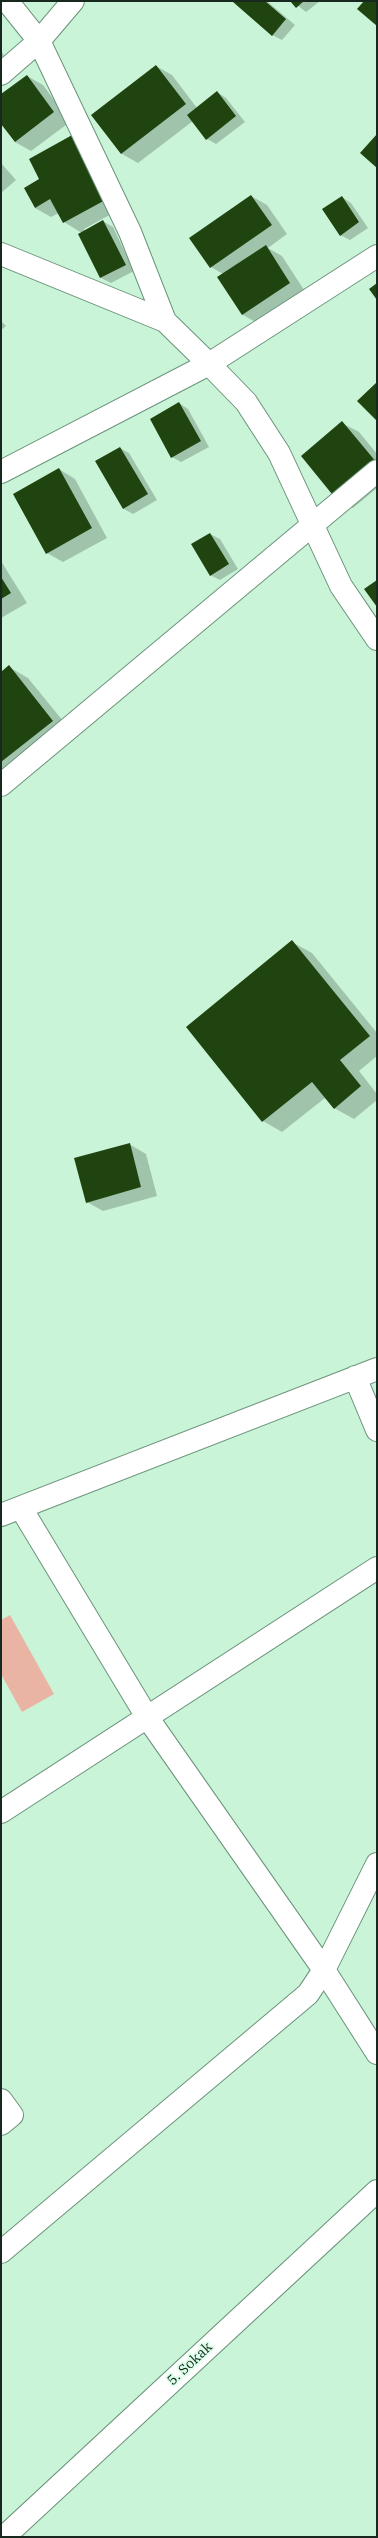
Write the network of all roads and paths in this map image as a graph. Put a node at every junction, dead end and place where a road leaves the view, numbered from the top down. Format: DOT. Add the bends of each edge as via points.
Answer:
graph roads {
  1 [pos="7,1"];
  2 [pos="73,1"];
  3 [pos="38,41"];
  4 [pos="1,74"];
  5 [pos="1,254"];
  6 [pos="377,256"];
  7 [pos="165,321"];
  8 [pos="209,364"];
  9 [pos="377,471"];
  10 [pos="1,472"];
  11 [pos="312,525"];
  12 [pos="377,639"];
  13 [pos="1,785"];
  14 [pos="377,1369"];
  15 [pos="355,1377"];
  16 [pos="377,1430"];
  17 [pos="11,1511"];
  18 [pos="377,1568"];
  19 [pos="147,1717"];
  20 [pos="1,1812"];
  21 [pos="377,1864"];
  22 [pos="324,1970"];
  23 [pos="377,2053"];
  24 [pos="1,2100"];
  25 [pos="1,2124"];
  26 [pos="377,2192"];
  27 [pos="1,2252"];
  28 [pos="4,2537"];
  1 -- 3 [label="street"];
  2 -- 3 [label="street"];
  3 -- 4 [label="street"];
  3 -- 7 [label="street" via="130,232"];
  5 -- 7 [label="street"];
  6 -- 8 [label="street"];
  7 -- 8 [label="street"];
  8 -- 10 [label="street"];
  8 -- 11 [label="street" via="246,402 278,453"];
  9 -- 11 [label="street"];
  11 -- 12 [label="street" via="341,586"];
  11 -- 13 [label="street"];
  14 -- 15 [label="street"];
  15 -- 16 [label="street"];
  15 -- 17 [label="street"];
  17 -- 19 [label="street"];
  18 -- 19 [label="street"];
  19 -- 20 [label="street"];
  19 -- 22 [label="street"];
  21 -- 22 [label="street"];
  22 -- 23 [label="street"];
  22 -- 27 [label="street" via="308,1994"];
  24 -- 25 [label="street" via="12,2115"];
  26 -- 28 [label="street, 5. Sokak"];
}
